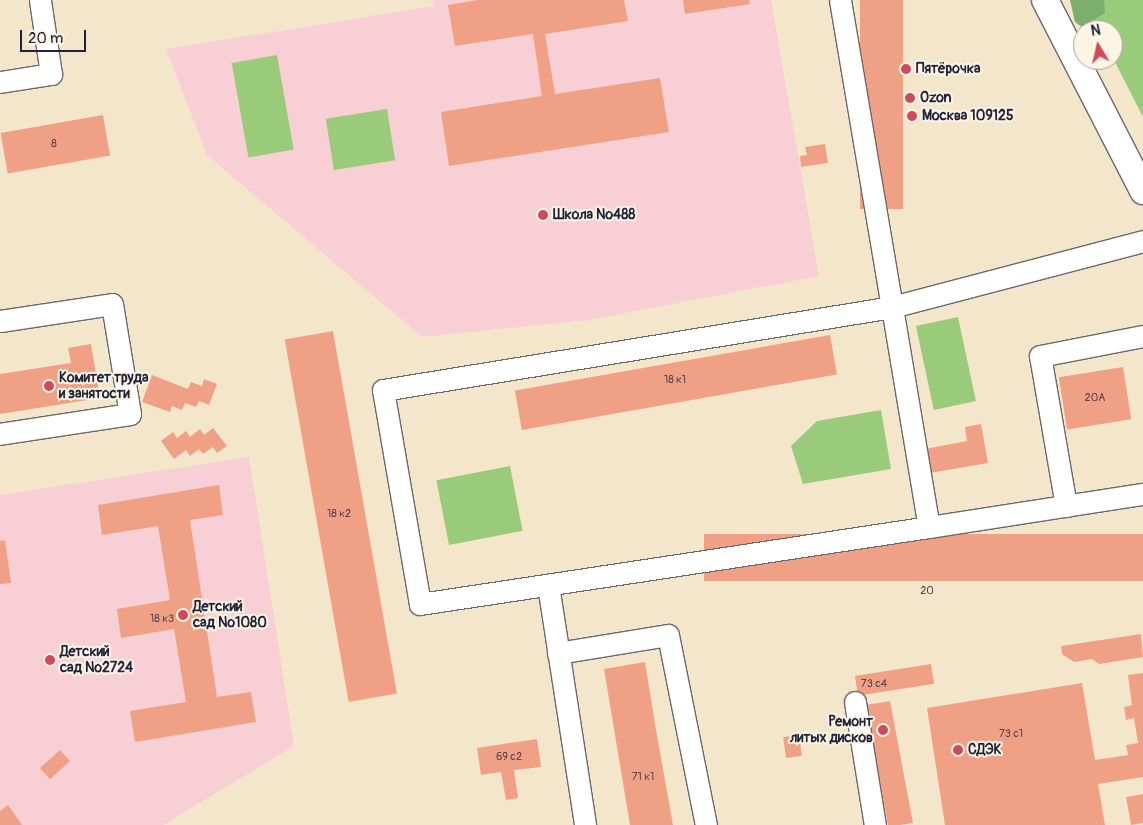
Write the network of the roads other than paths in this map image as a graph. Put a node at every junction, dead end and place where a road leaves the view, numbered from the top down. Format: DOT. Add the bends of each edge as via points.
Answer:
graph roads {
  1 [pos="40,0"];
  2 [pos="840,0"];
  3 [pos="1045,0"];
  4 [pos="0,82"];
  5 [pos="1143,191"];
  6 [pos="1143,241"];
  7 [pos="892,307"];
  8 [pos="0,321"];
  9 [pos="1143,336"];
  10 [pos="0,434"];
  11 [pos="1143,494"];
  12 [pos="1066,506"];
  13 [pos="929,527"];
  14 [pos="548,585"];
  15 [pos="558,653"];
  16 [pos="855,702"];
  17 [pos="585,825"];
  18 [pos="706,825"];
  19 [pos="875,825"];
  1 -- 4 [label="lane" via="51,74"];
  2 -- 7 [label="lane"];
  3 -- 5 [label="main road"];
  6 -- 7 [label="lane"];
  7 -- 13 [label="lane"];
  7 -- 14 [label="lane" via="383,390 420,604"];
  8 -- 10 [label="lane" via="112,304 130,414"];
  9 -- 12 [label="lane" via="1040,356"];
  11 -- 12 [label="lane"];
  12 -- 13 [label="lane"];
  13 -- 14 [label="lane"];
  14 -- 15 [label="lane"];
  15 -- 17 [label="lane"];
  15 -- 18 [label="lane" via="668,635"];
  16 -- 19 [label="lane"];
}
